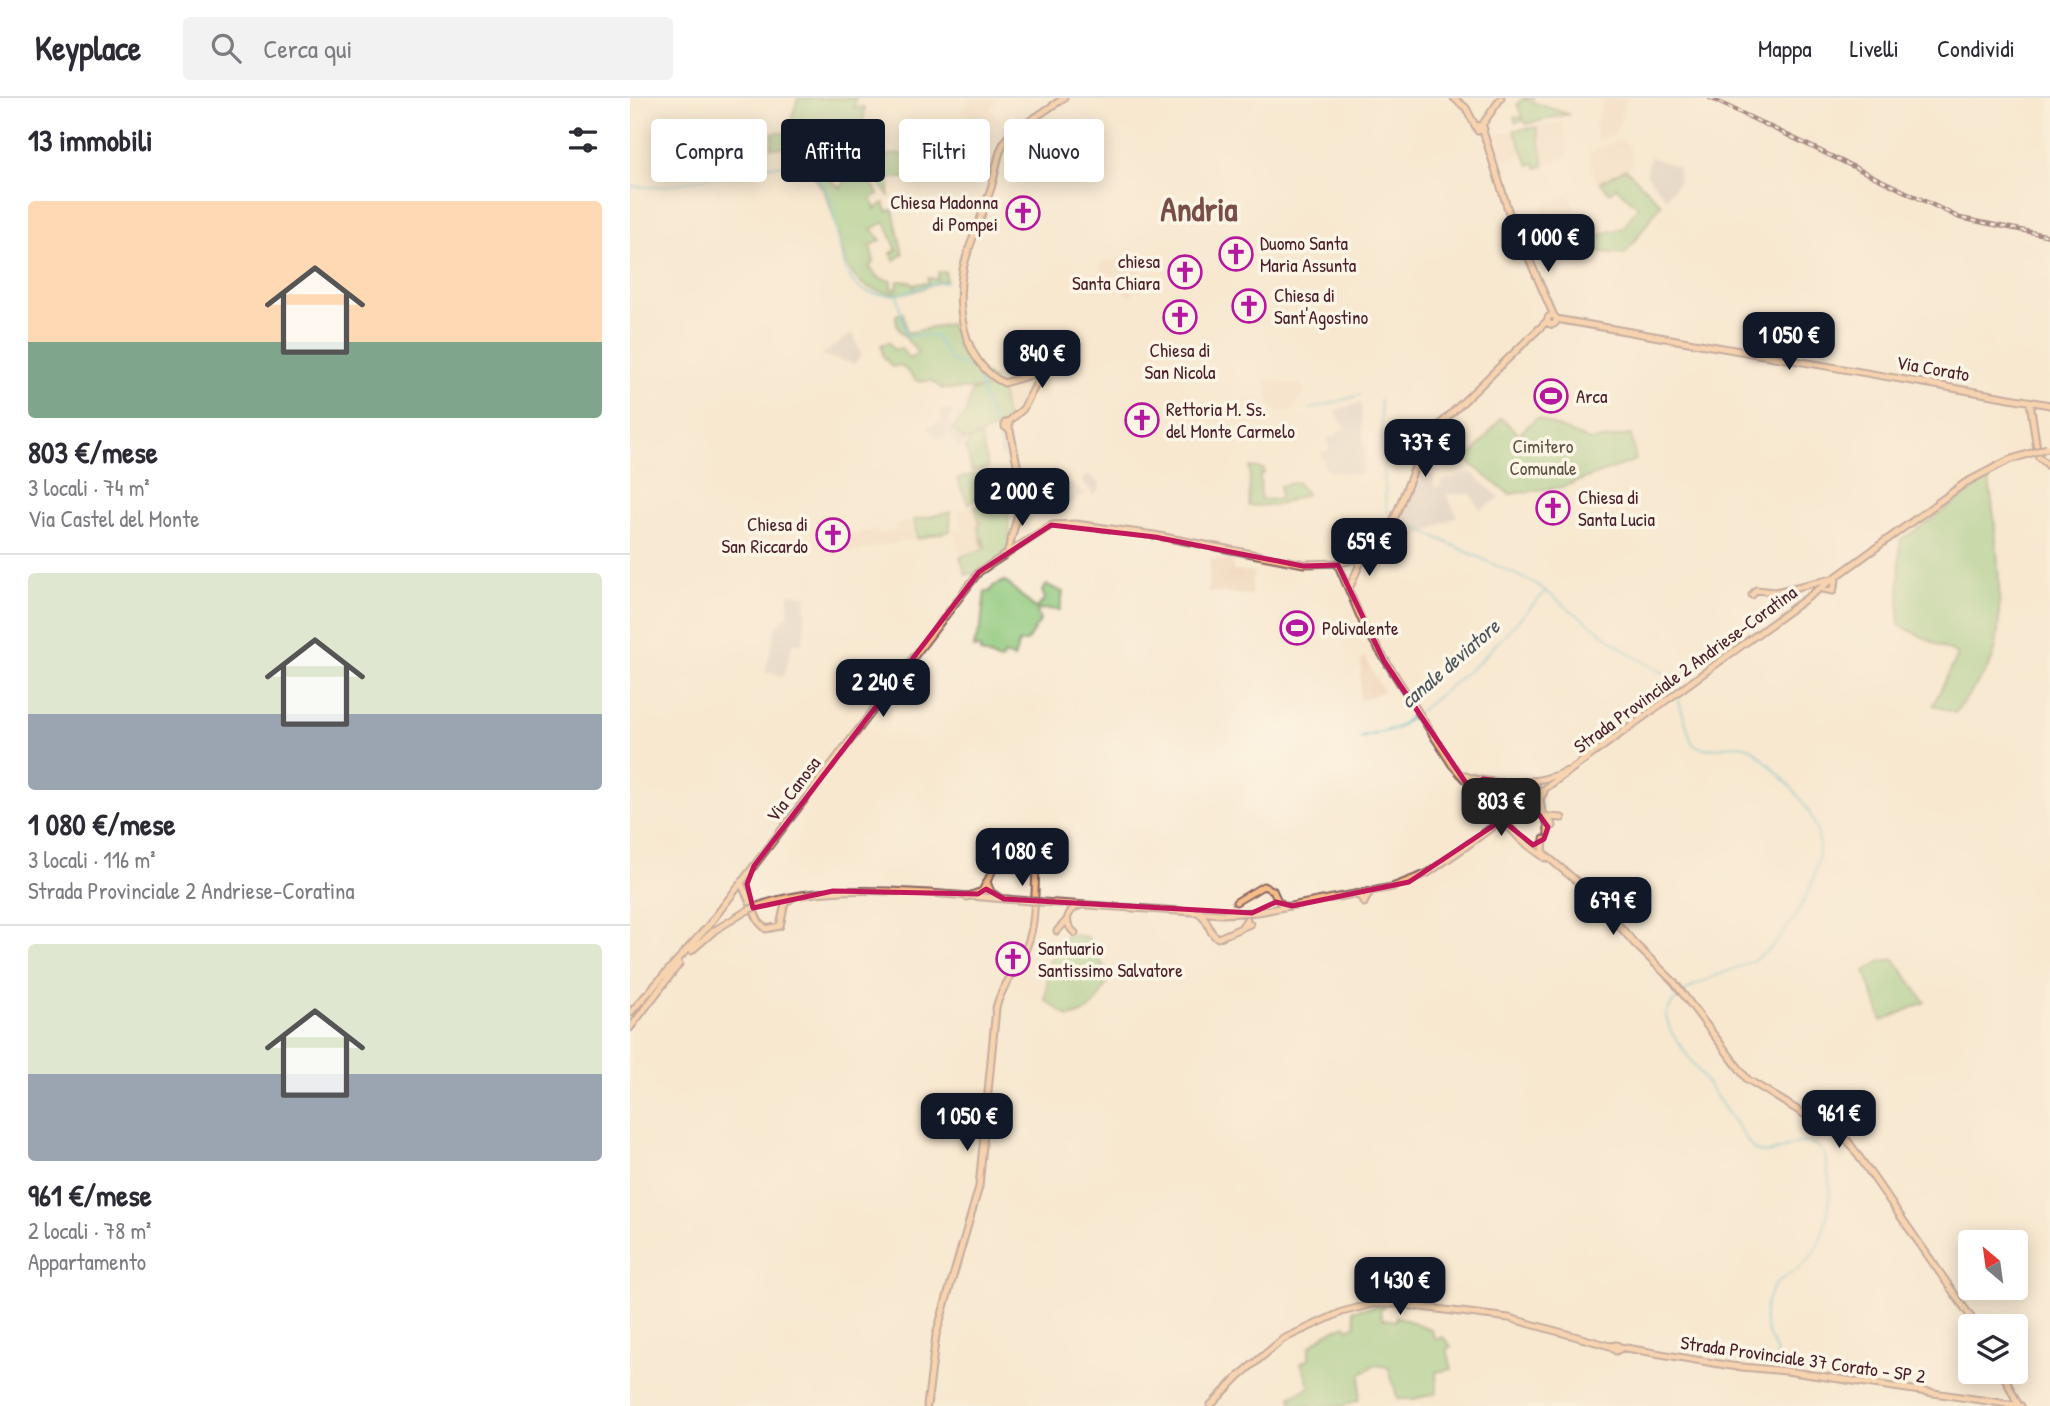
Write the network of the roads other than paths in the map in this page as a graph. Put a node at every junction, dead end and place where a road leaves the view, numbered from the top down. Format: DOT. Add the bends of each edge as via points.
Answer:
graph roads {
  1 [pos="1064,98"];
  2 [pos="1501,98"];
  3 [pos="1459,100"];
  4 [pos="1481,127"];
  5 [pos="1554,320"];
  6 [pos="2029,404"];
  7 [pos="2050,405"];
  8 [pos="2048,447"];
  9 [pos="2050,467"];
  10 [pos="1396,518"];
  11 [pos="1007,554"];
  12 [pos="1362,559"];
  13 [pos="1338,564"];
  14 [pos="1838,576"];
  15 [pos="1808,586"];
  16 [pos="1349,589"];
  17 [pos="1756,594"];
  18 [pos="1811,596"];
  19 [pos="1582,763"];
  20 [pos="1456,771"];
  21 [pos="1478,779"];
  22 [pos="1511,781"];
  23 [pos="1532,781"];
  24 [pos="1467,785"];
  25 [pos="1552,785"];
  26 [pos="1522,788"];
  27 [pos="1476,793"];
  28 [pos="1517,810"];
  29 [pos="1545,816"];
  30 [pos="1562,818"];
  31 [pos="1548,833"];
  32 [pos="1524,842"];
  33 [pos="1542,842"];
  34 [pos="1535,851"];
  35 [pos="1557,866"];
  36 [pos="748,874"];
  37 [pos="986,879"];
  38 [pos="741,883"];
  39 [pos="747,893"];
  40 [pos="801,894"];
  41 [pos="966,897"];
  42 [pos="1275,897"];
  43 [pos="1004,899"];
  44 [pos="1239,900"];
  45 [pos="727,901"];
  46 [pos="1054,902"];
  47 [pos="1084,905"];
  48 [pos="1292,906"];
  49 [pos="756,907"];
  50 [pos="1263,911"];
  51 [pos="1197,912"];
  52 [pos="783,913"];
  53 [pos="1223,914"];
  54 [pos="1067,922"];
  55 [pos="1209,925"];
  56 [pos="1247,925"];
  57 [pos="1057,931"];
  58 [pos="1074,933"];
  59 [pos="630,1013"];
  60 [pos="632,1025"];
  61 [pos="1969,1314"];
  62 [pos="2008,1384"];
  63 [pos="927,1406"];
  64 [pos="1210,1406"];
  65 [pos="2019,1406"];
  1 -- 11 [label="main road" via="1008,137 999,154 993,185 965,261 960,300 970,351 1001,382 1037,375 1023,409 1008,425 1020,479 1017,518"];
  2 -- 4 [label="main road"];
  3 -- 4 [label="main road"];
  4 -- 5 [label="main road" via="1507,212"];
  5 -- 6 [label="main road, Via Corato"];
  5 -- 10 [label="main road" via="1427,437"];
  6 -- 7 [label="main road"];
  6 -- 9 [label="main road" via="2038,456"];
  8 -- 14 [label="main road, Strada Provinciale 2 Andriese-Coratina, bridge" via="1975,476"];
  10 -- 12 [label="main road" via="1382,542"];
  10 -- 13 [label="main road" via="1387,534 1364,555"];
  11 -- 13 [label="main road, Via Canosa" via="1051,525 1069,524 1303,566"];
  11 -- 36 [label="main road, Via Canosa" via="968,585"];
  12 -- 13 [label="main road"];
  12 -- 16 [label="main road"];
  13 -- 16 [label="main road"];
  14 -- 15 [label="main road"];
  14 -- 18 [label="main road, Strada Provinciale 2 Andriese-Coratina"];
  15 -- 17 [label="main road"];
  15 -- 18 [label="main road" via="1814,589"];
  16 -- 20 [label="main road" via="1365,628"];
  18 -- 19 [label="main road, Strada Provinciale 2 Andriese-Coratina"];
  19 -- 23 [label="main road"];
  19 -- 25 [label="main road, Strada Provinciale 2 Andriese-Coratina"];
  20 -- 21 [label="main road"];
  20 -- 24 [label="main road"];
  21 -- 22 [label="main road"];
  21 -- 24 [label="main road"];
  21 -- 27 [label="main road"];
  22 -- 23 [label="main road"];
  22 -- 26 [label="main road"];
  23 -- 26 [label="main road" via="1534,791"];
  24 -- 27 [label="main road"];
  25 -- 28 [label="main road, Strada Provinciale 2 Andriese-Coratina"];
  25 -- 29 [label="main road" via="1540,800"];
  26 -- 28 [label="main road" via="1523,801"];
  27 -- 32 [label="main road"];
  28 -- 29 [label="main road" via="1533,807"];
  28 -- 48 [label="main road, Strada Provinciale 2 Andriese-Coratina, bridge" via="1418,878"];
  29 -- 30 [label="main road"];
  29 -- 31 [label="main road"];
  29 -- 31 [label="main road" via="1553,826"];
  31 -- 33 [label="main road"];
  32 -- 33 [label="main road"];
  32 -- 34 [label="main road"];
  33 -- 34 [label="main road"];
  33 -- 35 [label="main road" via="1543,853"];
  34 -- 35 [label="main road"];
  35 -- 61 [label="main road" via="1592,894 1684,995 1747,1079 1848,1141"];
  36 -- 38 [label="main road, Via Canosa"];
  36 -- 39 [label="main road"];
  37 -- 41 [label="main road" via="980,892"];
  37 -- 43 [label="main road" via="990,892"];
  37 -- 63 [label="main road" via="999,867 1036,869 1033,929 1001,992 994,1018 979,1187 936,1335"];
  38 -- 39 [label="main road"];
  38 -- 45 [label="main road, Via Canosa"];
  39 -- 45 [label="main road"];
  39 -- 52 [label="main road" via="766,929 780,926"];
  40 -- 41 [label="main road, Strada Provinciale 2 Andriese-Coratina" via="841,891"];
  40 -- 49 [label="main road, Strada Provinciale 2 Andriese-Coratina"];
  40 -- 52 [label="main road" via="785,903"];
  41 -- 43 [label="main road, Strada Provinciale 2 Andriese-Coratina"];
  42 -- 44 [label="main road" via="1273,890 1263,887"];
  42 -- 48 [label="main road"];
  42 -- 50 [label="main road" via="1272,906"];
  43 -- 46 [label="main road, Strada Provinciale 2 Andriese-Coratina, bridge"];
  45 -- 59 [label="main road, Via Canosa"];
  46 -- 47 [label="main road, Strada Provinciale 2 Andriese-Coratina"];
  46 -- 54 [label="main road" via="1063,909"];
  47 -- 51 [label="main road, Strada Provinciale 2 Andriese-Coratina"];
  47 -- 54 [label="main road" via="1072,908"];
  48 -- 50 [label="main road, Strada Provinciale 2 Andriese-Coratina"];
  49 -- 52 [label="main road" via="773,905"];
  49 -- 60 [label="main road, Strada Provinciale 2 Andriese-Coratina" via="714,931 680,963"];
  50 -- 53 [label="main road, Strada Provinciale 2 Andriese-Coratina"];
  51 -- 53 [label="main road, Strada Provinciale 2 Andriese-Coratina"];
  51 -- 55 [label="main road"];
  53 -- 55 [label="main road" via="1212,918"];
  54 -- 57 [label="main road"];
  54 -- 58 [label="main road"];
  55 -- 56 [label="main road" via="1218,938"];
  62 -- 65 [label="main road"];
  64 -- 65 [label="main road, Strada Provinciale 37 Corato - SP 2" via="1283,1339 1342,1312 1372,1304 1509,1318 1616,1348"];
}
